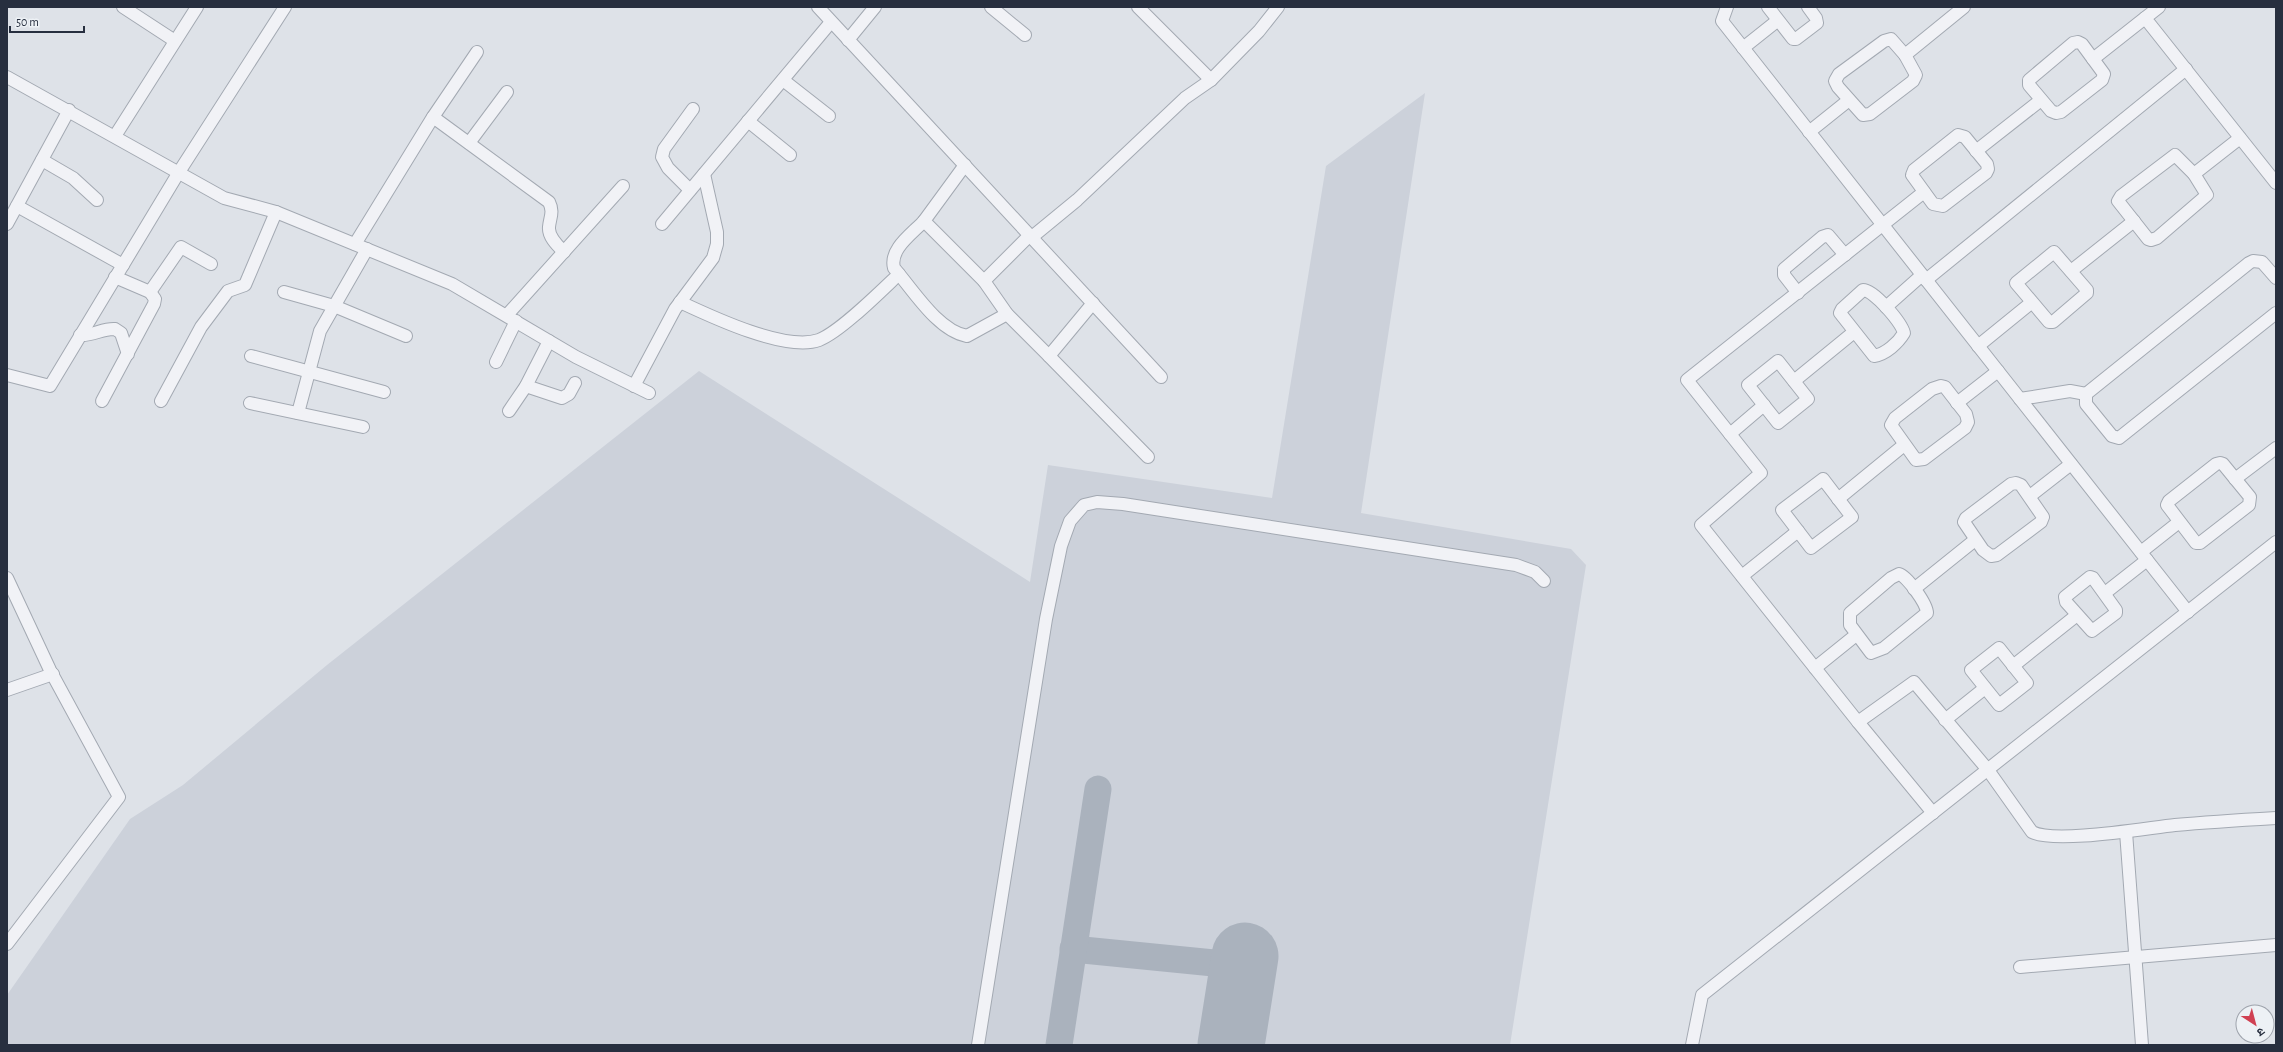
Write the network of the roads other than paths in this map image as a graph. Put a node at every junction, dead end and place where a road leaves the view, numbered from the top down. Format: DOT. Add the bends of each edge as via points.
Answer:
graph roads {
  1 [pos="123,7"];
  2 [pos="197,7"];
  3 [pos="286,7"];
  4 [pos="818,7"];
  5 [pos="875,7"];
  6 [pos="991,7"];
  7 [pos="1138,7"];
  8 [pos="1278,7"];
  9 [pos="1727,7"];
  10 [pos="1768,7"];
  11 [pos="1808,7"];
  12 [pos="1964,7"];
  13 [pos="2159,7"];
  14 [pos="2145,18"];
  15 [pos="1777,21"];
  16 [pos="832,22"];
  17 [pos="1025,35"];
  18 [pos="848,40"];
  19 [pos="175,41"];
  20 [pos="1743,48"];
  21 [pos="477,52"];
  22 [pos="1905,55"];
  23 [pos="2094,59"];
  24 [pos="2186,69"];
  25 [pos="7,77"];
  26 [pos="783,80"];
  27 [pos="1212,80"];
  28 [pos="507,92"];
  29 [pos="1849,100"];
  30 [pos="2041,100"];
  31 [pos="693,109"];
  32 [pos="68,110"];
  33 [pos="829,116"];
  34 [pos="433,118"];
  35 [pos="748,121"];
  36 [pos="1809,132"];
  37 [pos="115,136"];
  38 [pos="2240,138"];
  39 [pos="469,143"];
  40 [pos="1976,151"];
  41 [pos="790,155"];
  42 [pos="42,160"];
  43 [pos="965,165"];
  44 [pos="179,172"];
  45 [pos="704,174"];
  46 [pos="2194,174"];
  47 [pos="2276,183"];
  48 [pos="623,186"];
  49 [pos="690,190"];
  50 [pos="1924,192"];
  51 [pos="98,200"];
  52 [pos="17,206"];
  53 [pos="276,212"];
  54 [pos="924,221"];
  55 [pos="2134,221"];
  56 [pos="7,224"];
  57 [pos="662,224"];
  58 [pos="1881,226"];
  59 [pos="1031,236"];
  60 [pos="355,244"];
  61 [pos="367,249"];
  62 [pos="564,252"];
  63 [pos="1845,255"];
  64 [pos="211,264"];
  65 [pos="123,265"];
  66 [pos="2071,271"];
  67 [pos="899,274"];
  68 [pos="115,277"];
  69 [pos="1924,278"];
  70 [pos="2276,278"];
  71 [pos="984,281"];
  72 [pos="150,292"];
  73 [pos="284,292"];
  74 [pos="1798,293"];
  75 [pos="680,302"];
  76 [pos="1093,303"];
  77 [pos="2031,303"];
  78 [pos="334,306"];
  79 [pos="1886,307"];
  80 [pos="2276,313"];
  81 [pos="1007,314"];
  82 [pos="512,318"];
  83 [pos="1854,332"];
  84 [pos="80,335"];
  85 [pos="406,336"];
  86 [pos="549,341"];
  87 [pos="1978,346"];
  88 [pos="128,354"];
  89 [pos="251,356"];
  90 [pos="1050,356"];
  91 [pos="496,362"];
  92 [pos="309,371"];
  93 [pos="1998,371"];
  94 [pos="7,375"];
  95 [pos="1161,376"];
  96 [pos="1794,381"];
  97 [pos="575,383"];
  98 [pos="526,386"];
  99 [pos="634,386"];
  100 [pos="384,392"];
  101 [pos="649,393"];
  102 [pos="2086,394"];
  103 [pos="2020,399"];
  104 [pos="102,401"];
  105 [pos="161,401"];
  106 [pos="250,403"];
  107 [pos="1957,403"];
  108 [pos="1764,405"];
  109 [pos="509,411"];
  110 [pos="298,413"];
  111 [pos="363,427"];
  112 [pos="1730,434"];
  113 [pos="1904,445"];
  114 [pos="2275,449"];
  115 [pos="1148,458"];
  116 [pos="2071,464"];
  117 [pos="2235,479"];
  118 [pos="2030,496"];
  119 [pos="1838,499"];
  120 [pos="2179,522"];
  121 [pos="1798,531"];
  122 [pos="1975,540"];
  123 [pos="2276,542"];
  124 [pos="2144,556"];
  125 [pos="1742,576"];
  126 [pos="7,578"];
  127 [pos="1544,580"];
  128 [pos="1914,589"];
  129 [pos="2105,593"];
  130 [pos="2188,612"];
  131 [pos="2077,615"];
  132 [pos="1856,635"];
  133 [pos="2013,666"];
  134 [pos="1815,668"];
  135 [pos="53,674"];
  136 [pos="1986,688"];
  137 [pos="7,690"];
  138 [pos="1945,720"];
  139 [pos="1858,722"];
  140 [pos="1988,770"];
  141 [pos="1934,813"];
  142 [pos="2276,818"];
  143 [pos="2126,832"];
  144 [pos="7,944"];
  145 [pos="2276,945"];
  146 [pos="2134,957"];
  147 [pos="2020,967"];
  148 [pos="978,1045"];
  149 [pos="1692,1045"];
  150 [pos="2142,1045"];
  1 -- 19 [label="street"];
  2 -- 19 [label="street"];
  3 -- 44 [label="street"];
  4 -- 16 [label="street"];
  5 -- 18 [label="street"];
  6 -- 17 [label="street"];
  7 -- 27 [label="street"];
  8 -- 27 [label="street"];
  9 -- 20 [label="street" via="1722,21"];
  10 -- 15 [label="street"];
  11 -- 15 [label="street" via="1817,22 1796,39 1790,39"];
  12 -- 22 [label="street"];
  13 -- 14 [label="street"];
  14 -- 23 [label="street"];
  14 -- 24 [label="street"];
  15 -- 20 [label="street"];
  16 -- 18 [label="street"];
  16 -- 26 [label="street"];
  18 -- 43 [label="street"];
  19 -- 37 [label="street"];
  20 -- 36 [label="street"];
  21 -- 34 [label="street"];
  22 -- 29 [label="street" via="1916,72 1913,81 1868,115 1863,115"];
  22 -- 29 [label="street" via="1891,39 1887,40 1839,74 1836,84"];
  23 -- 30 [label="street" via="2104,74 2102,80 2061,112 2051,112"];
  23 -- 30 [label="street" via="2082,44 2073,43 2031,77 2029,85"];
  24 -- 38 [label="street"];
  24 -- 69 [label="street"];
  25 -- 32 [label="street"];
  26 -- 33 [label="street"];
  26 -- 35 [label="street"];
  27 -- 59 [label="street" via="1184,98 1077,200"];
  28 -- 39 [label="street"];
  29 -- 36 [label="street"];
  30 -- 40 [label="street"];
  31 -- 49 [label="street" via="664,149 662,157 668,168"];
  32 -- 37 [label="street"];
  32 -- 42 [label="street"];
  34 -- 39 [label="street"];
  34 -- 60 [label="street"];
  35 -- 41 [label="street"];
  35 -- 45 [label="street"];
  36 -- 58 [label="street"];
  37 -- 44 [label="street"];
  38 -- 46 [label="street"];
  38 -- 47 [label="street"];
  39 -- 62 [label="street" via="549,202 553,209 548,228 550,235"];
  40 -- 50 [label="street" via="1987,164 1986,173 1943,206 1933,204"];
  40 -- 50 [label="street" via="1962,135 1952,139 1914,170 1913,178"];
  42 -- 51 [label="street" via="73,178"];
  42 -- 52 [label="street"];
  43 -- 54 [label="street"];
  43 -- 59 [label="street"];
  44 -- 53 [label="street" via="224,198"];
  44 -- 65 [label="street"];
  45 -- 49 [label="street"];
  45 -- 75 [label="street" via="717,232 717,244 713,258"];
  46 -- 55 [label="street" via="2207,195 2157,238 2148,238"];
  46 -- 55 [label="street" via="2179,157 2172,156 2118,200"];
  48 -- 62 [label="street"];
  49 -- 57 [label="street"];
  50 -- 58 [label="street"];
  52 -- 56 [label="street"];
  52 -- 65 [label="street"];
  53 -- 60 [label="street"];
  53 -- 105 [label="street" via="245,285 228,291 201,327"];
  54 -- 67 [label="street" via="895,252 892,260"];
  54 -- 71 [label="street"];
  55 -- 66 [label="street"];
  58 -- 63 [label="street"];
  58 -- 69 [label="street"];
  59 -- 71 [label="street"];
  59 -- 76 [label="street"];
  60 -- 61 [label="street"];
  61 -- 78 [label="street"];
  61 -- 82 [label="street" via="452,284"];
  62 -- 82 [label="street"];
  63 -- 74 [label="street"];
  63 -- 74 [label="street" via="1832,237 1822,237 1784,269 1784,275"];
  64 -- 72 [label="street" via="181,247"];
  65 -- 68 [label="street"];
  66 -- 77 [label="street" via="2057,254 2051,253 2016,283"];
  66 -- 77 [label="street" via="2087,290 2086,296 2053,322 2049,322"];
  67 -- 75 [label="street" via="828,335 807,342 785,341 751,331"];
  67 -- 81 [label="street" via="947,329 958,334 967,336"];
  68 -- 72 [label="street"];
  68 -- 84 [label="street"];
  69 -- 79 [label="street"];
  69 -- 87 [label="street"];
  70 -- 102 [label="street" via="2262,262 2249,263"];
  71 -- 81 [label="street"];
  72 -- 88 [label="street" via="156,299"];
  73 -- 78 [label="street"];
  74 -- 112 [label="street" via="1687,380"];
  75 -- 99 [label="street"];
  76 -- 90 [label="street"];
  76 -- 95 [label="street"];
  77 -- 87 [label="street"];
  78 -- 85 [label="street"];
  78 -- 92 [label="street" via="320,331"];
  79 -- 83 [label="street" via="1873,294 1863,290 1840,313"];
  79 -- 83 [label="street" via="1904,333 1890,348 1874,356"];
  80 -- 102 [label="street" via="2119,438 2112,436 2086,404"];
  81 -- 90 [label="street"];
  82 -- 86 [label="street"];
  82 -- 91 [label="street"];
  83 -- 96 [label="street"];
  84 -- 88 [label="street" via="92,335 109,328 115,329 120,333"];
  84 -- 94 [label="street" via="50,386"];
  86 -- 98 [label="street"];
  86 -- 99 [label="street"];
  87 -- 93 [label="street"];
  88 -- 104 [label="street"];
  89 -- 92 [label="street"];
  90 -- 115 [label="street"];
  92 -- 100 [label="street"];
  92 -- 110 [label="street"];
  93 -- 103 [label="street"];
  93 -- 107 [label="street"];
  96 -- 108 [label="street" via="1808,399 1778,423"];
  96 -- 108 [label="street" via="1778,361 1748,385"];
  97 -- 98 [label="street" via="569,394 562,398"];
  98 -- 109 [label="street"];
  99 -- 101 [label="street"];
  102 -- 103 [label="street" via="2070,391"];
  103 -- 116 [label="street"];
  106 -- 110 [label="street"];
  107 -- 113 [label="street" via="1966,414 1968,422 1965,428 1920,461 1914,458"];
  107 -- 113 [label="street" via="1945,387 1941,386 1932,389 1895,418 1891,425"];
  108 -- 112 [label="street"];
  110 -- 111 [label="street"];
  112 -- 125 [label="street" via="1761,473 1701,525"];
  113 -- 119 [label="street"];
  114 -- 117 [label="street"];
  116 -- 118 [label="street"];
  116 -- 124 [label="street"];
  117 -- 120 [label="street" via="2224,464 2216,464 2169,501 2168,508"];
  117 -- 120 [label="street" via="2251,500 2243,510 2200,543 2193,542"];
  118 -- 122 [label="street" via="2021,485 2011,484 1966,518 1966,527"];
  118 -- 122 [label="street" via="2043,517 2041,522 1997,555 1991,556"];
  119 -- 121 [label="street" via="1852,517 1811,548"];
  119 -- 121 [label="street" via="1823,479 1782,510"];
  120 -- 124 [label="street"];
  121 -- 125 [label="street"];
  122 -- 128 [label="street"];
  123 -- 130 [label="street"];
  124 -- 129 [label="street"];
  124 -- 130 [label="street"];
  125 -- 134 [label="street"];
  126 -- 135 [label="street"];
  127 -- 148 [label="street" via="1535,572 1516,565 1123,504 1097,502 1084,505 1070,521 1061,546 1046,619"];
  128 -- 132 [label="street" via="1901,574 1890,578 1852,610 1849,617 1850,625"];
  128 -- 132 [label="street" via="1927,609 1924,616 1874,653 1868,650"];
  129 -- 131 [label="street" via="2115,606 2116,613 2095,630 2089,630"];
  129 -- 131 [label="street" via="2090,577 2077,586 2065,597"];
  130 -- 140 [label="street"];
  131 -- 133 [label="street"];
  132 -- 134 [label="street"];
  133 -- 136 [label="street" via="2027,683 1999,706"];
  133 -- 136 [label="street" via="1999,648 1971,670"];
  134 -- 139 [label="street"];
  135 -- 137 [label="street"];
  135 -- 144 [label="street" via="119,797"];
  136 -- 138 [label="street"];
  138 -- 139 [label="street" via="1914,682"];
  138 -- 140 [label="street"];
  139 -- 141 [label="street"];
  140 -- 141 [label="street"];
  140 -- 143 [label="street" via="2032,832 2038,835"];
  141 -- 149 [label="street" via="1702,995"];
  142 -- 143 [label="street" via="2174,825"];
  143 -- 146 [label="street"];
  145 -- 146 [label="street"];
  146 -- 147 [label="street"];
  146 -- 150 [label="street"];
}
